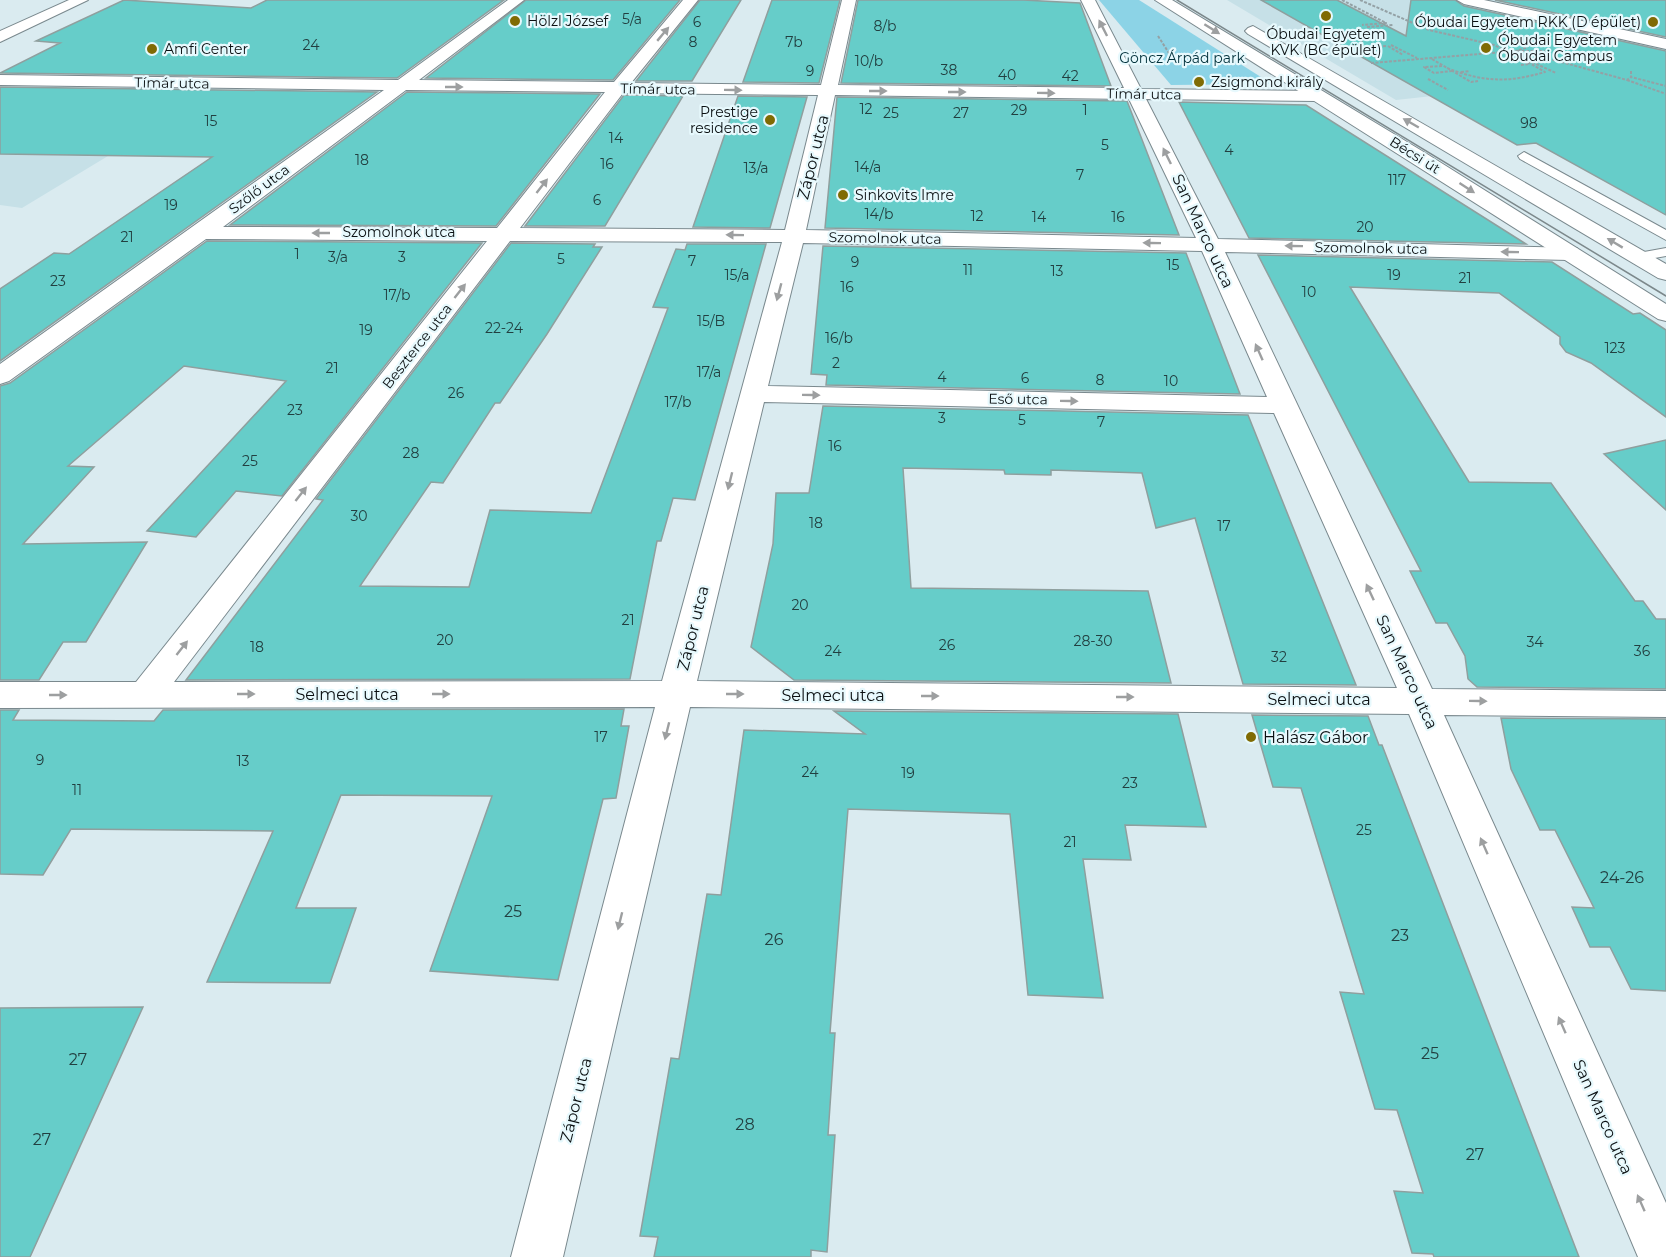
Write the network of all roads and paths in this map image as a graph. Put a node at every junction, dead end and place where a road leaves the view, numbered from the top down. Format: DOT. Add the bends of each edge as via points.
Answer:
graph roads {
  1 [pos="81,0"];
  2 [pos="517,0"];
  3 [pos="692,0"];
  4 [pos="849,0"];
  5 [pos="1089,0"];
  6 [pos="1162,0"];
  7 [pos="1342,0"];
  8 [pos="1360,0"];
  9 [pos="1471,0"];
  10 [pos="1239,23"];
  11 [pos="1430,24"];
  12 [pos="1393,25"];
  13 [pos="1448,29"];
  14 [pos="1154,30"];
  15 [pos="1376,36"];
  16 [pos="0,37"];
  17 [pos="1356,38"];
  18 [pos="1384,40"];
  19 [pos="1363,42"];
  20 [pos="1666,44"];
  21 [pos="1386,46"];
  22 [pos="1523,48"];
  23 [pos="1507,51"];
  24 [pos="1403,55"];
  25 [pos="1377,58"];
  26 [pos="1417,58"];
  27 [pos="1431,59"];
  28 [pos="1524,60"];
  29 [pos="1380,62"];
  30 [pos="1530,64"];
  31 [pos="1521,65"];
  32 [pos="1443,66"];
  33 [pos="1602,66"];
  34 [pos="1447,68"];
  35 [pos="1593,70"];
  36 [pos="1452,71"];
  37 [pos="1470,71"];
  38 [pos="1631,71"];
  39 [pos="1460,72"];
  40 [pos="1540,75"];
  41 [pos="1631,77"];
  42 [pos="1428,79"];
  43 [pos="0,80"];
  44 [pos="1487,80"];
  45 [pos="1626,80"];
  46 [pos="1132,85"];
  47 [pos="1666,86"];
  48 [pos="396,87"];
  49 [pos="618,88"];
  50 [pos="1448,90"];
  51 [pos="829,91"];
  52 [pos="1666,94"];
  53 [pos="1317,96"];
  54 [pos="1524,156"];
  55 [pos="506,232"];
  56 [pos="201,233"];
  57 [pos="794,236"];
  58 [pos="1666,236"];
  59 [pos="1210,244"];
  60 [pos="1666,252"];
  61 [pos="1569,253"];
  62 [pos="1638,257"];
  63 [pos="1666,273"];
  64 [pos="1666,314"];
  65 [pos="0,376"];
  66 [pos="752,394"];
  67 [pos="1283,405"];
  68 [pos="146,694"];
  69 [pos="676,694"];
  70 [pos="0,695"];
  71 [pos="1420,700"];
  72 [pos="1666,704"];
  73 [pos="537,1257"];
  74 [pos="1664,1257"];
  1 -- 16 [label="street"];
  2 -- 48 [label="street, Szőlő utca"];
  49 -- 3 [label="street, Beszterce utca, one-way"];
  4 -- 51 [label="street, Zápor utca"];
  46 -- 5 [label="street, one-way"];
  6 -- 53 [label="street, Bécsi út, one-way"];
  7 -- 12 [label="path" via="1386,23 1361,25"];
  8 -- 23 [label="path" via="1429,30"];
  9 -- 20 [label="street"];
  62 -- 10 [label="street, Bécsi út, one-way"];
  11 -- 13 [label="path"];
  14 -- 46 [label="path" via="1176,64 1171,72"];
  15 -- 18 [label="path"];
  17 -- 19 [label="path"];
  21 -- 24 [label="path"];
  21 -- 25 [label="path" via="1360,49"];
  21 -- 26 [label="path" via="1392,45"];
  22 -- 23 [label="path"];
  23 -- 27 [label="path"];
  23 -- 28 [label="path"];
  26 -- 27 [label="path"];
  26 -- 29 [label="path"];
  27 -- 32 [label="path"];
  28 -- 30 [label="path"];
  28 -- 35 [label="path" via="1554,60"];
  28 -- 40 [label="path" via="1556,73"];
  30 -- 31 [label="path"];
  30 -- 40 [label="path" via="1545,72"];
  32 -- 34 [label="path"];
  32 -- 36 [label="path" via="1424,67 1434,73"];
  33 -- 35 [label="path"];
  34 -- 36 [label="path"];
  34 -- 39 [label="path"];
  35 -- 45 [label="path"];
  36 -- 44 [label="path" via="1471,82"];
  37 -- 39 [label="path"];
  38 -- 41 [label="path"];
  39 -- 44 [label="path"];
  40 -- 44 [label="path"];
  41 -- 45 [label="path"];
  41 -- 47 [label="path"];
  42 -- 50 [label="path"];
  43 -- 48 [label="street, Tímár utca"];
  45 -- 52 [label="path"];
  51 -- 46 [label="street, Tímár utca, one-way"];
  46 -- 53 [label="street, Tímár utca"];
  59 -- 46 [label="street, San Marco utca, one-way"];
  48 -- 49 [label="street, Tímár utca, one-way"];
  48 -- 56 [label="street, Szőlő utca"];
  49 -- 51 [label="street, Tímár utca, one-way"];
  55 -- 49 [label="street, Beszterce utca, one-way"];
  51 -- 57 [label="street, Zápor utca"];
  53 -- 61 [label="street, Bécsi út, one-way"];
  54 -- 58 [label="lane"];
  55 -- 56 [label="street, Szomolnok utca, one-way"];
  57 -- 55 [label="street, Szomolnok utca, one-way"];
  68 -- 55 [label="street, Beszterce utca, one-way"];
  56 -- 65 [label="street, Szőlő utca"];
  59 -- 57 [label="street, Szomolnok utca, one-way"];
  57 -- 66 [label="street, Zápor utca, one-way"];
  61 -- 59 [label="street, Szomolnok utca, one-way"];
  67 -- 59 [label="street, San Marco utca, one-way"];
  60 -- 62 [label="lane"];
  61 -- 64 [label="street, Bécsi út"];
  62 -- 63 [label="street, Bécsi út"];
  66 -- 67 [label="street, Eső utca, one-way"];
  66 -- 69 [label="street, Zápor utca, one-way"];
  71 -- 67 [label="street, San Marco utca, one-way"];
  68 -- 69 [label="street, Selmeci utca, one-way"];
  70 -- 68 [label="street, Selmeci utca, one-way"];
  69 -- 71 [label="street, Selmeci utca, one-way"];
  69 -- 73 [label="street, Zápor utca, one-way"];
  71 -- 72 [label="street, Selmeci utca, one-way"];
  74 -- 71 [label="street, San Marco utca, one-way"];
}
